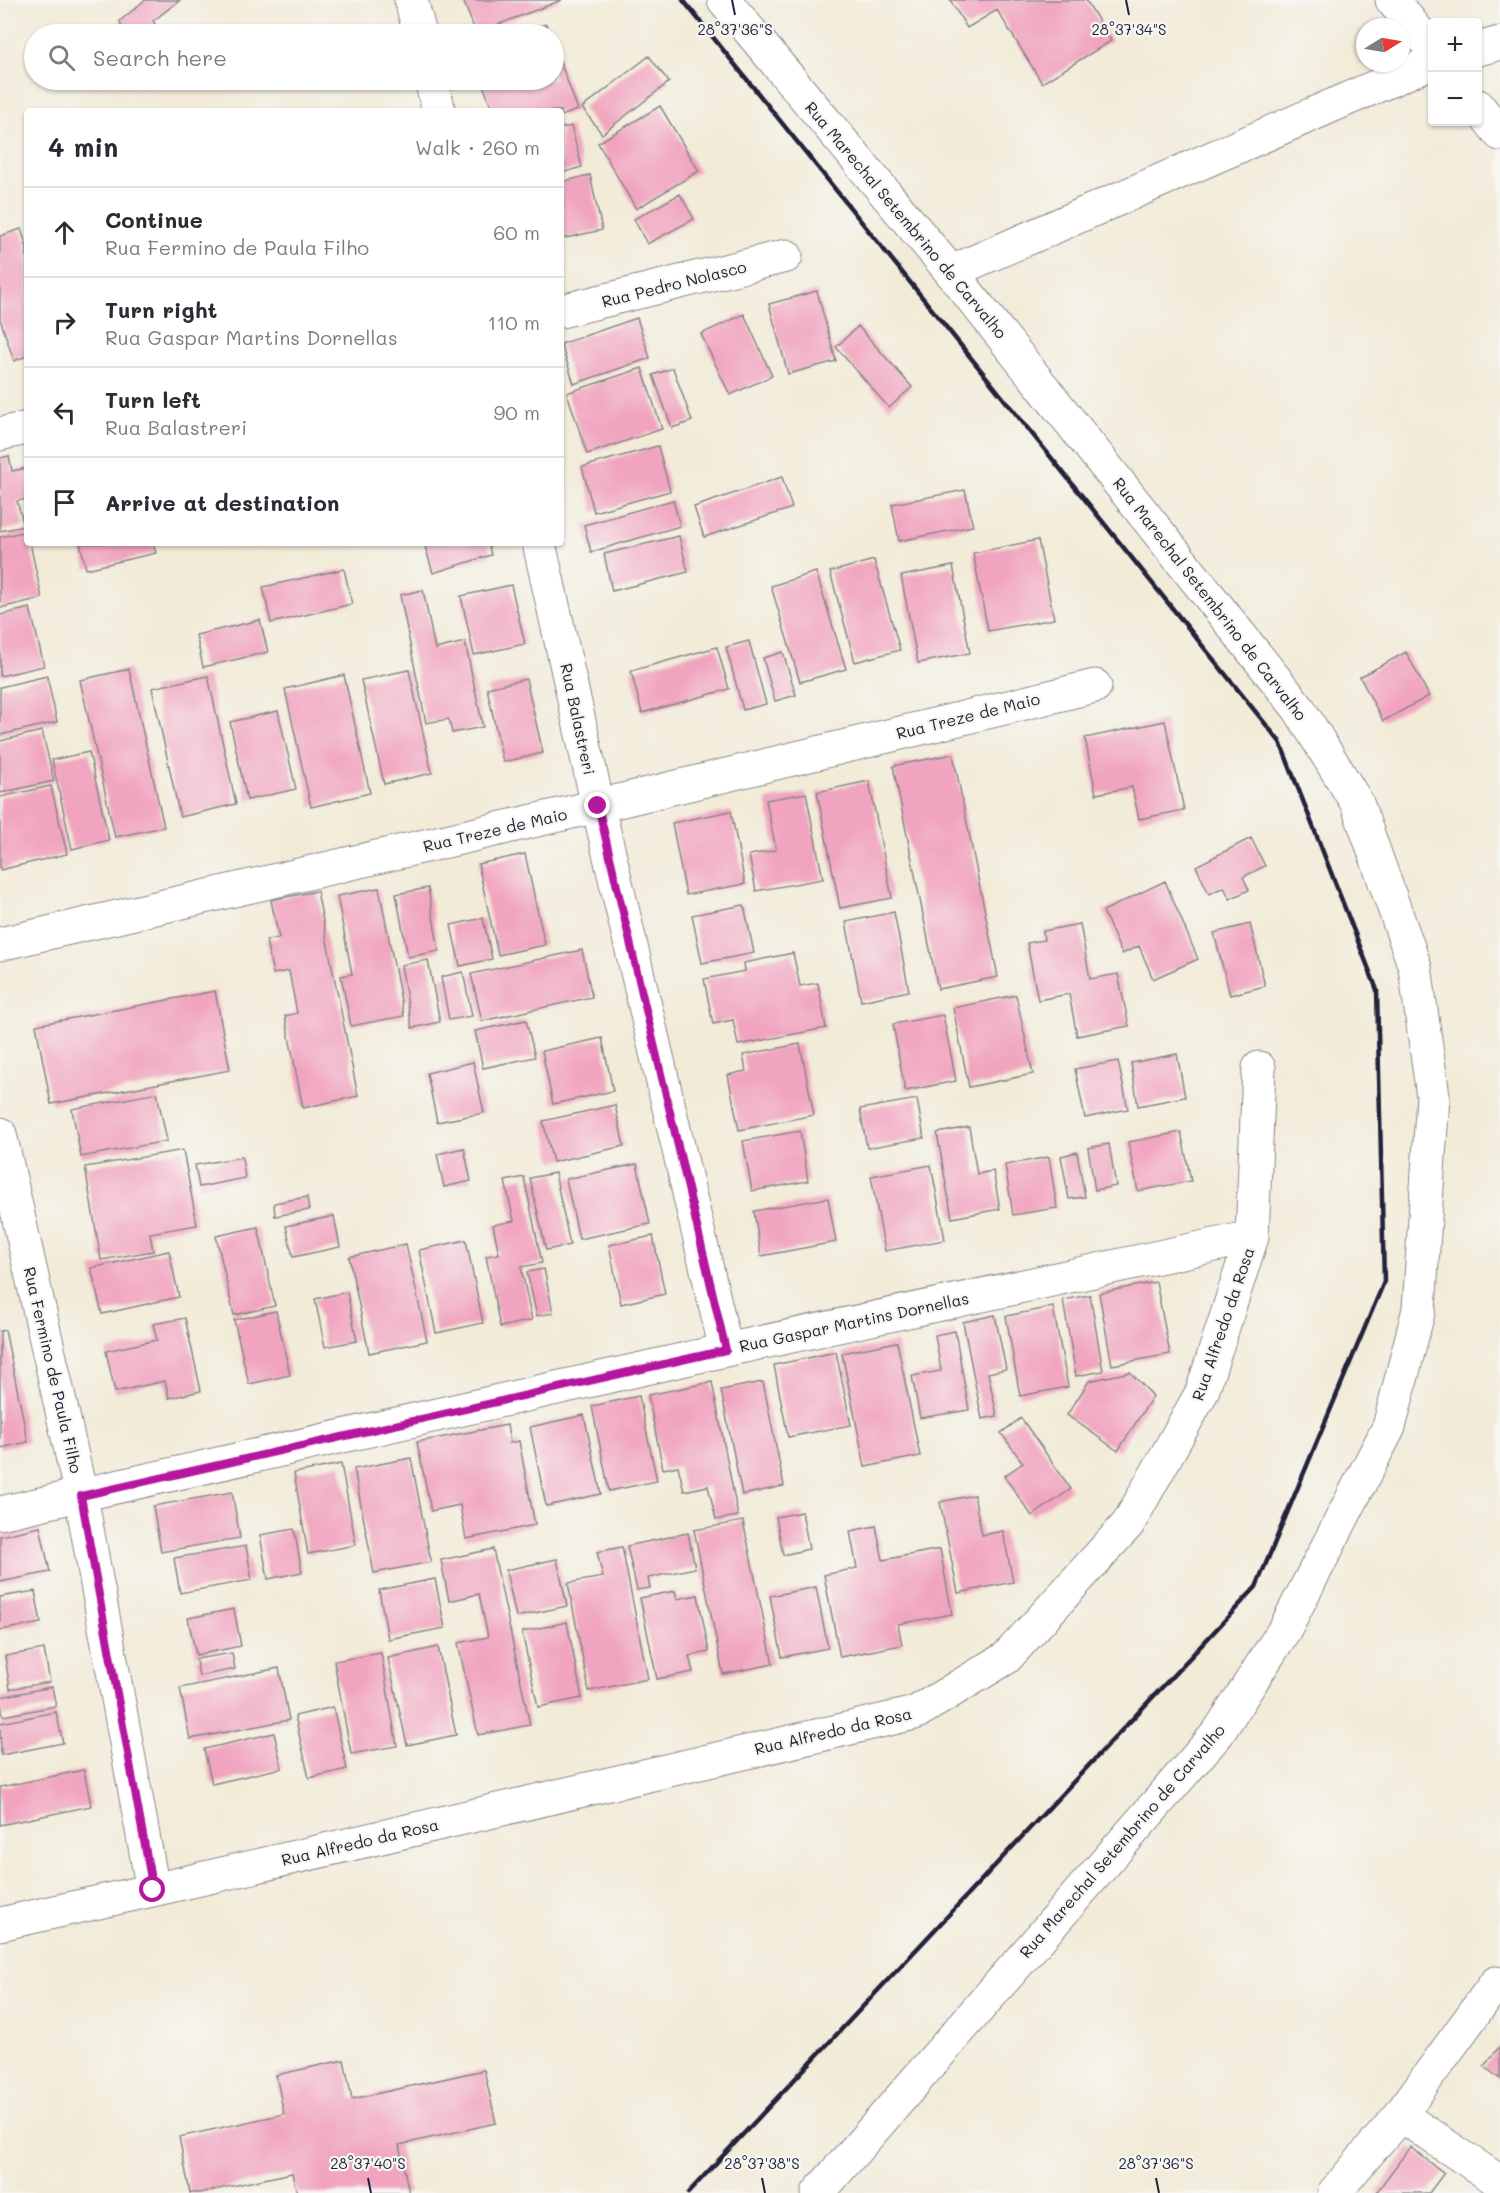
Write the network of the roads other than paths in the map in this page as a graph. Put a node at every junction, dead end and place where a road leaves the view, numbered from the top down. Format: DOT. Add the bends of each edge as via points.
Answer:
graph roads {
  1 [pos="411,0"];
  2 [pos="724,0"];
  3 [pos="1392,0"];
  4 [pos="417,24"];
  5 [pos="1428,43"];
  6 [pos="1500,43"];
  7 [pos="1482,48"];
  8 [pos="1428,64"];
  9 [pos="434,90"];
  10 [pos="438,108"];
  11 [pos="1482,111"];
  12 [pos="1500,134"];
  13 [pos="786,256"];
  14 [pos="951,272"];
  15 [pos="564,310"];
  16 [pos="24,429"];
  17 [pos="0,434"];
  18 [pos="540,546"];
  19 [pos="1095,686"];
  20 [pos="598,806"];
  21 [pos="0,944"];
  22 [pos="1259,1068"];
  23 [pos="0,1134"];
  24 [pos="1252,1237"];
  25 [pos="726,1350"];
  26 [pos="81,1496"];
  27 [pos="0,1513"];
  28 [pos="153,1890"];
  29 [pos="0,1924"];
  30 [pos="1496,1983"];
  31 [pos="1400,2115"];
  32 [pos="1500,2182"];
  33 [pos="818,2193"];
  34 [pos="1334,2193"];
  1 -- 4 [label="street"];
  2 -- 14 [label="street, Rua Marechal Setembrino de Carvalho"];
  3 -- 5 [label="street"];
  6 -- 7 [label="street"];
  8 -- 14 [label="street"];
  9 -- 10 [label="street"];
  11 -- 12 [label="street"];
  13 -- 15 [label="street, Rua Pedro Nolasco"];
  14 -- 33 [label="street, Rua Marechal Setembrino de Carvalho" via="1299,709 1357,803 1415,967 1433,1096 1419,1309 1389,1427 1285,1629 1218,1733"];
  16 -- 17 [label="street"];
  18 -- 20 [label="street, Rua Balastreri"];
  19 -- 20 [label="street, Rua Treze de Maio"];
  20 -- 21 [label="street, Rua Treze de Maio"];
  20 -- 25 [label="street, Rua Balastreri"];
  22 -- 24 [label="street, Rua Alfredo da Rosa"];
  23 -- 26 [label="street, Rua Fermino de Paula Filho"];
  24 -- 25 [label="street, Rua Gaspar Martins Dornellas"];
  24 -- 28 [label="street, Rua Alfredo da Rosa" via="1202,1392 1128,1524 1006,1658 926,1707 915,1713"];
  25 -- 26 [label="street, Rua Gaspar Martins Dornellas"];
  26 -- 27 [label="street, Rua Gaspar Martins Dornellas"];
  26 -- 28 [label="street, Rua Fermino de Paula Filho"];
  28 -- 29 [label="street, Rua Alfredo da Rosa"];
  30 -- 31 [label="street"];
  31 -- 32 [label="street"];
  31 -- 34 [label="street"];
}
